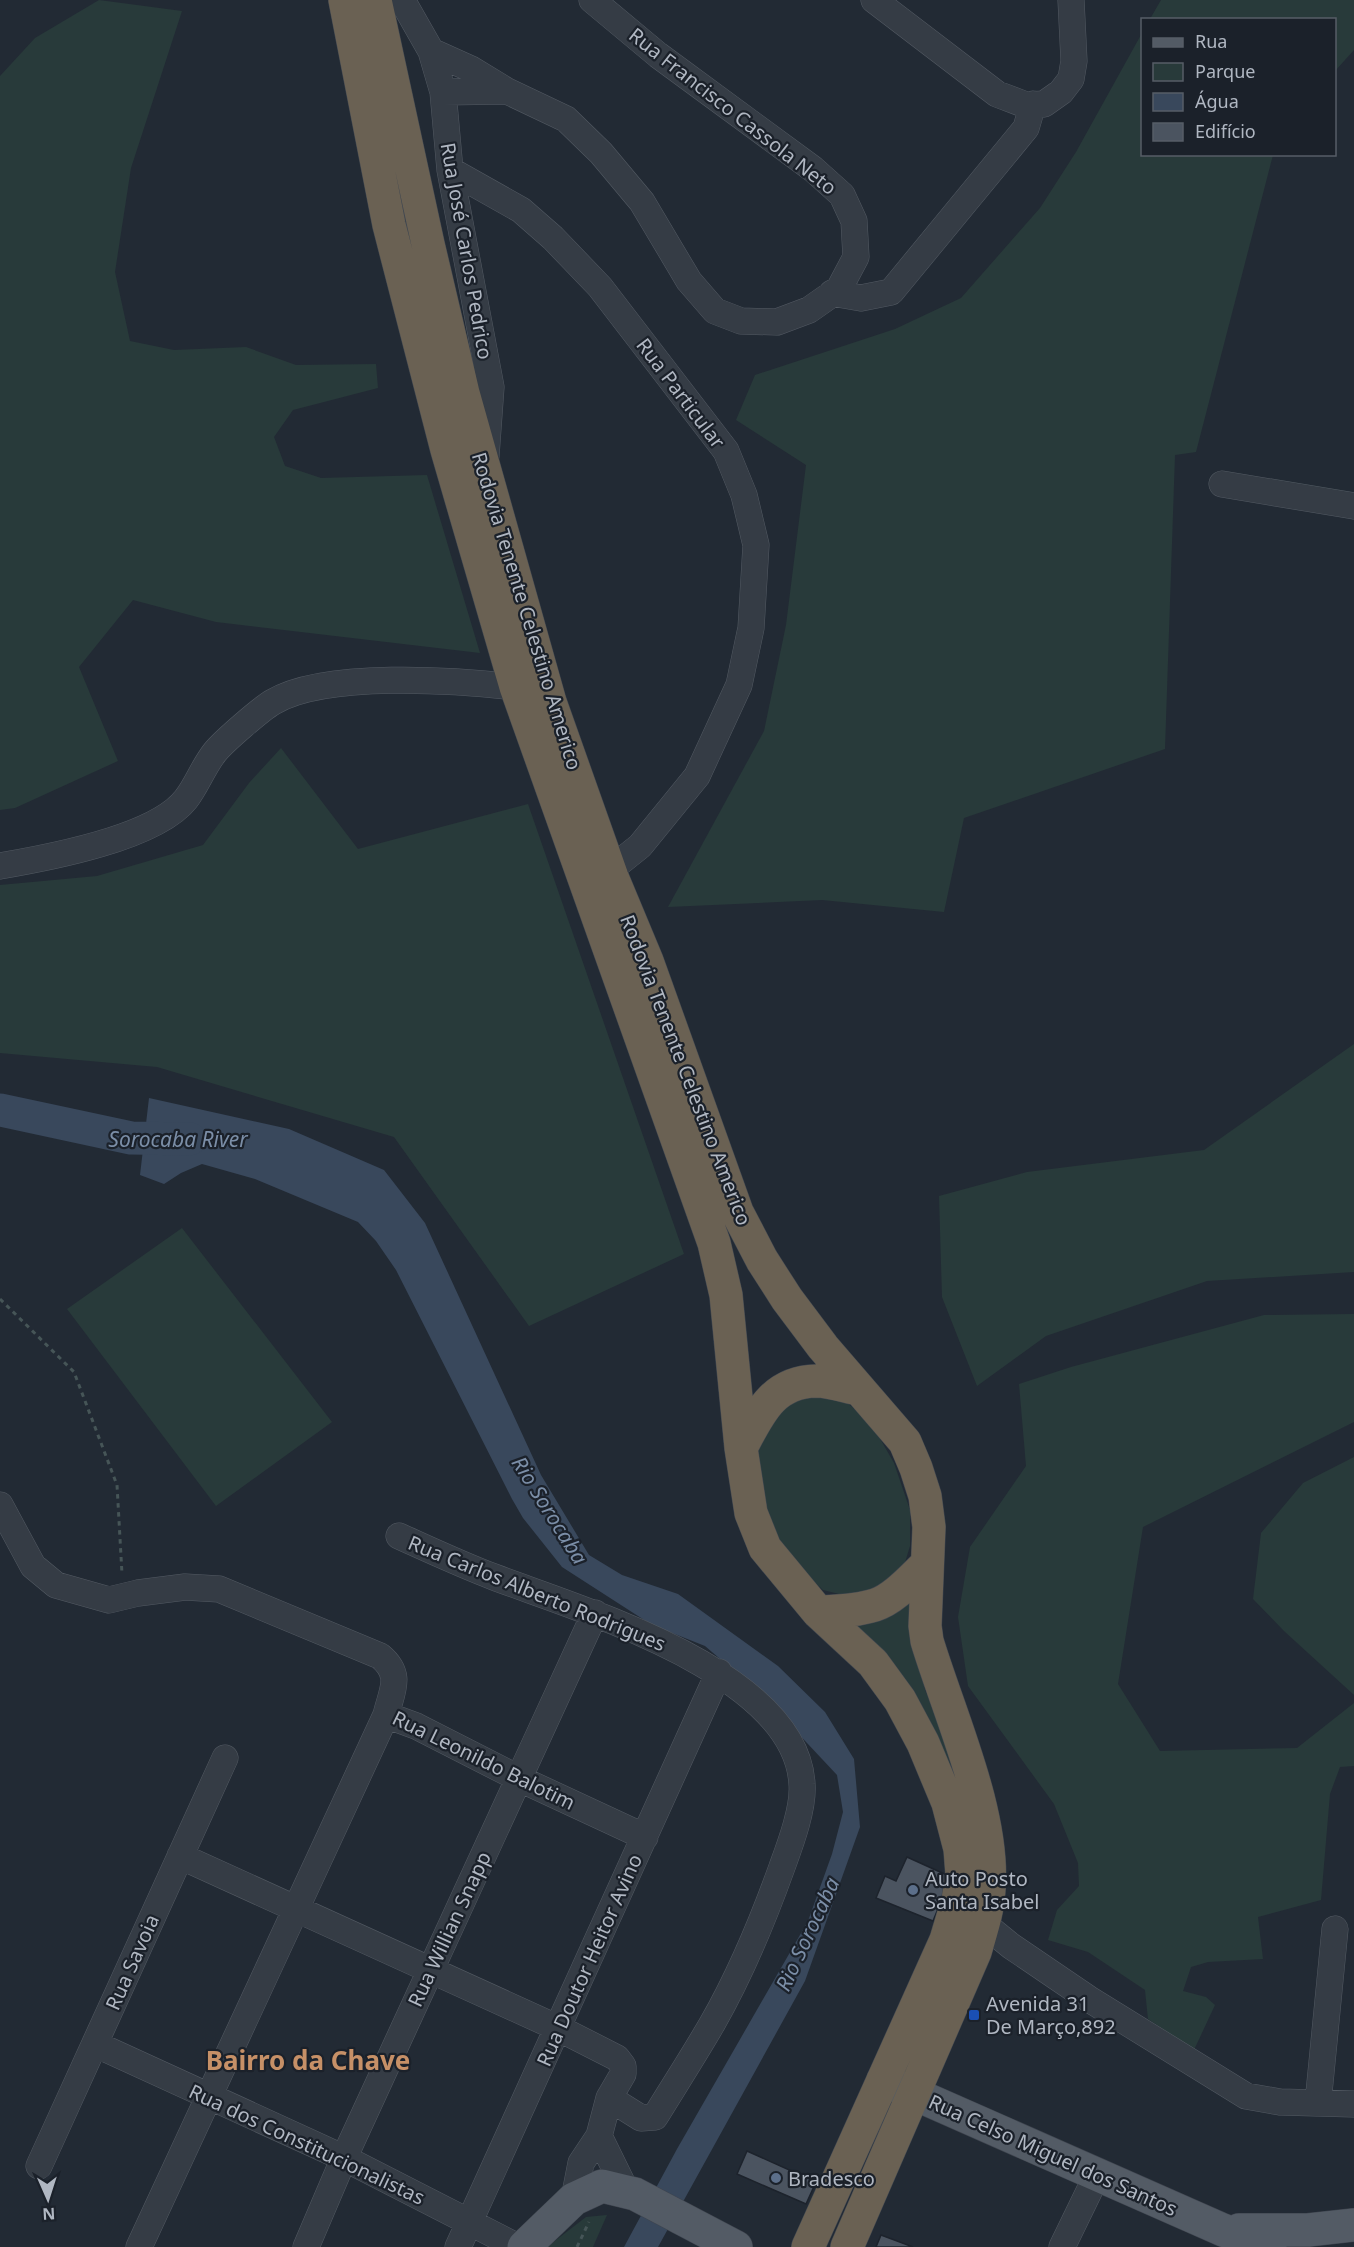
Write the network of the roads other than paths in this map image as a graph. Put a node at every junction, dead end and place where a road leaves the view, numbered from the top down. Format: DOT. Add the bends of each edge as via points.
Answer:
graph roads {
  1 [pos="345,0"];
  2 [pos="375,0"];
  3 [pos="402,0"];
  4 [pos="592,0"];
  5 [pos="874,0"];
  6 [pos="1071,0"];
  7 [pos="431,51"];
  8 [pos="507,91"];
  9 [pos="443,92"];
  10 [pos="1032,105"];
  11 [pos="450,170"];
  12 [pos="832,293"];
  13 [pos="485,474"];
  14 [pos="1222,484"];
  15 [pos="1354,506"];
  16 [pos="516,687"];
  17 [pos="0,866"];
  18 [pos="610,870"];
  19 [pos="858,1389"];
  20 [pos="741,1448"];
  21 [pos="0,1505"];
  22 [pos="399,1536"];
  23 [pos="927,1564"];
  24 [pos="595,1612"];
  25 [pos="818,1612"];
  26 [pos="719,1672"];
  27 [pos="386,1715"];
  28 [pos="225,1758"];
  29 [pos="518,1778"];
  30 [pos="645,1837"];
  31 [pos="180,1856"];
  32 [pos="296,1908"];
  33 [pos="984,1924"];
  34 [pos="1335,1929"];
  35 [pos="430,1970"];
  36 [pos="558,2028"];
  37 [pos="95,2044"];
  38 [pos="883,2080"];
  39 [pos="913,2094"];
  40 [pos="209,2097"];
  41 [pos="609,2098"];
  42 [pos="1318,2103"];
  43 [pos="1354,2104"];
  44 [pos="599,2136"];
  45 [pos="344,2158"];
  46 [pos="39,2166"];
  47 [pos="1097,2175"];
  48 [pos="630,2192"];
  49 [pos="574,2199"];
  50 [pos="470,2223"];
  51 [pos="1354,2225"];
  52 [pos="1222,2230"];
  53 [pos="809,2245"];
  54 [pos="139,2247"];
  55 [pos="306,2247"];
  56 [pos="458,2247"];
  57 [pos="518,2247"];
  58 [pos="524,2247"];
  59 [pos="736,2247"];
  60 [pos="847,2247"];
  61 [pos="1062,2247"];
  62 [pos="1270,2247"];
  1 -- 16 [label="highway, Rodovia Tenente Celestino Americo" via="389,225 447,450"];
  2 -- 13 [label="highway, Rodovia Tenente Celestino Americo" via="428,244"];
  3 -- 7 [label="street, Rua José Carlos Pedrico"];
  4 -- 12 [label="street, Rua Francisco Cassola Neto" via="842,195 854,221 856,257 839,289"];
  5 -- 10 [label="street" via="997,94"];
  6 -- 10 [label="street" via="1071,79 1053,98"];
  7 -- 8 [label="street, Rua Francisco Cassola Neto"];
  7 -- 9 [label="street, Rua José Carlos Pedrico"];
  8 -- 9 [label="street, Rua Francisco Cassola Neto"];
  8 -- 12 [label="street, Rua Francisco Cassola Neto" via="566,119 601,153 642,202 689,281 715,311 741,321 777,322 809,310"];
  9 -- 11 [label="street, Rua José Carlos Pedrico"];
  10 -- 12 [label="street" via="1026,128 891,292 861,298"];
  11 -- 13 [label="street, Rua José Carlos Pedrico" via="491,387"];
  11 -- 18 [label="street, Rua Particular" via="522,210 600,286 726,451 744,495 756,545 751,628 739,685 697,776 640,846"];
  13 -- 18 [label="highway, Rodovia Tenente Celestino Americo" via="550,702"];
  14 -- 15 [label="street"];
  16 -- 17 [label="street" via="389,681 295,691 272,702 215,752 186,799 167,817 142,830 57,856"];
  16 -- 20 [label="highway, Rodovia Tenente Celestino Americo" via="714,1243 726,1295"];
  18 -- 19 [label="highway, Rodovia Tenente Celestino Americo" via="647,960 737,1212 787,1299"];
  19 -- 20 [label="highway" via="818,1381 797,1383 780,1391 762,1409"];
  19 -- 23 [label="highway, Rodovia Tenente Celestino Americo" via="905,1442 916,1468 929,1527"];
  20 -- 25 [label="highway, Rodovia Tenente Celestino Americo" via="751,1513 765,1548"];
  21 -- 27 [label="street, Rua Leonildo Balotim" via="33,1566 56,1585 109,1600 185,1587 219,1589 380,1656 395,1675"];
  22 -- 24 [label="street, Rua Carlos Alberto Rodrigues" via="491,1576"];
  23 -- 25 [label="highway" via="876,1605"];
  23 -- 33 [label="highway, Rodovia Tenente Celestino Americo" via="927,1641 985,1825 989,1888"];
  24 -- 26 [label="street, Rua Carlos Alberto Rodrigues"];
  24 -- 29 [label="street, Rua Willian Snapp"];
  25 -- 38 [label="highway, Rodovia Tenente Celestino Americo" via="873,1663 900,1700 948,1803 960,1849 962,1875 946,1940"];
  26 -- 30 [label="street, Rua Doutor Heitor Avino"];
  26 -- 41 [label="street, Rua Carlos Alberto Rodrigues" via="769,1714 795,1750 802,1785 795,1832 766,1913 713,2022 655,2117 641,2118"];
  27 -- 29 [label="street, Rua Leonildo Balotim"];
  27 -- 32 [label="street"];
  28 -- 31 [label="street, Rua Savoia"];
  29 -- 30 [label="street, Rua Leonildo Balotim"];
  29 -- 35 [label="street, Rua Willian Snapp"];
  30 -- 36 [label="street, Rua Doutor Heitor Avino"];
  31 -- 32 [label="street"];
  31 -- 37 [label="street, Rua Savoia"];
  32 -- 35 [label="street"];
  32 -- 40 [label="street"];
  33 -- 39 [label="highway, Rodovia Tenente Celestino Americo"];
  33 -- 42 [label="street" via="1089,1999 1246,2096"];
  34 -- 42 [label="street"];
  35 -- 36 [label="street"];
  35 -- 45 [label="street, Rua Willian Snapp"];
  36 -- 41 [label="street" via="617,2058 623,2066 623,2074"];
  36 -- 50 [label="street, Rua Doutor Heitor Avino"];
  37 -- 40 [label="street, Rua dos Constitucionalistas"];
  37 -- 46 [label="street, Rua Savoia"];
  38 -- 39 [label="main road, Rua Celso Miguel dos Santos"];
  38 -- 53 [label="highway, Rodovia Tenente Celestino Americo"];
  39 -- 47 [label="main road, Rua Celso Miguel dos Santos"];
  39 -- 60 [label="highway, Rodovia Tenente Celestino Americo"];
  40 -- 45 [label="street, Rua dos Constitucionalistas"];
  40 -- 54 [label="street"];
  41 -- 44 [label="street"];
  42 -- 43 [label="street"];
  44 -- 48 [label="street"];
  44 -- 49 [label="street" via="581,2163"];
  45 -- 50 [label="street, Rua dos Constitucionalistas"];
  45 -- 55 [label="street, Rua Willian Snapp"];
  47 -- 52 [label="main road, Rua Celso Miguel dos Santos"];
  47 -- 61 [label="street"];
  48 -- 49 [label="main road" via="602,2186"];
  48 -- 59 [label="main road"];
  49 -- 58 [label="main road"];
  50 -- 56 [label="street, Rua Doutor Heitor Avino"];
  50 -- 57 [label="street, Rua dos Constitucionalistas"];
  51 -- 52 [label="main road, Rua Celso Miguel dos Santos" via="1308,2230"];
  52 -- 62 [label="main road, Rua Celso Miguel dos Santos"];
}
